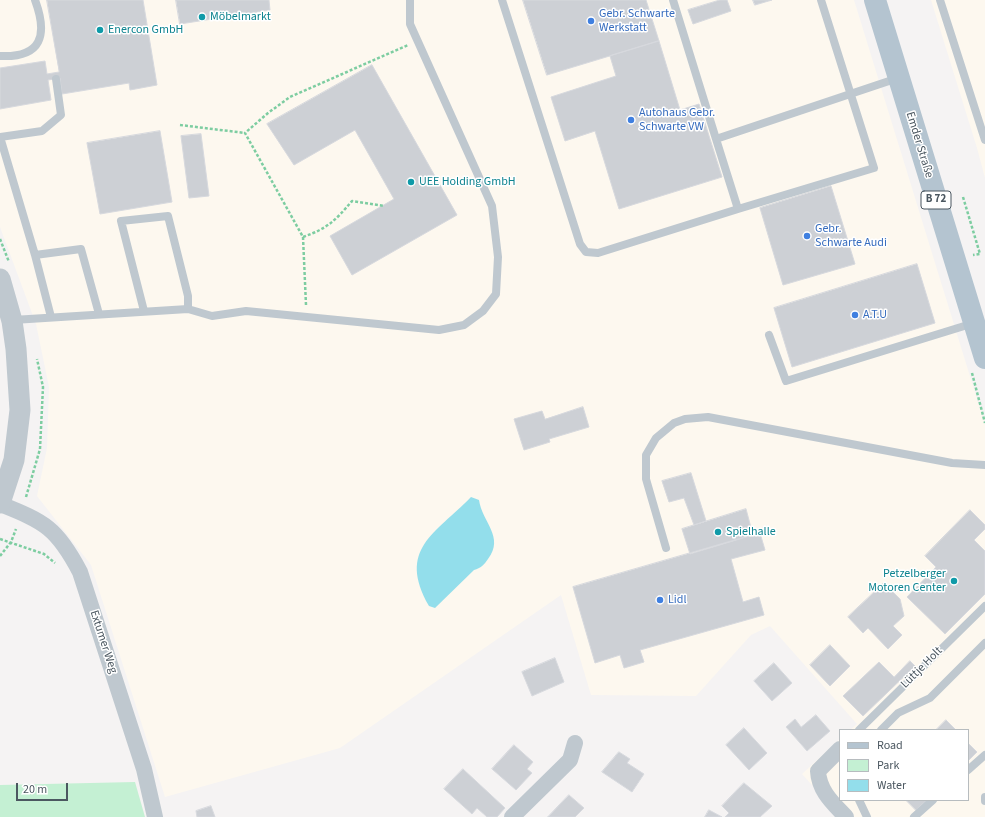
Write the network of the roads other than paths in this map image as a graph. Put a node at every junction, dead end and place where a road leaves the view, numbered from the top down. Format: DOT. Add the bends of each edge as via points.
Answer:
graph roads {
  1 [pos="35,0"];
  2 [pos="410,0"];
  3 [pos="502,0"];
  4 [pos="673,0"];
  5 [pos="821,0"];
  6 [pos="875,0"];
  7 [pos="940,0"];
  8 [pos="0,56"];
  9 [pos="899,78"];
  10 [pos="56,79"];
  11 [pos="851,95"];
  12 [pos="0,137"];
  13 [pos="716,139"];
  14 [pos="985,140"];
  15 [pos="738,209"];
  16 [pos="34,255"];
  17 [pos="0,279"];
  18 [pos="188,309"];
  19 [pos="144,311"];
  20 [pos="99,314"];
  21 [pos="51,317"];
  22 [pos="12,320"];
  23 [pos="974,323"];
  24 [pos="769,336"];
  25 [pos="985,358"];
  26 [pos="985,465"];
  27 [pos="0,503"];
  28 [pos="666,548"];
  29 [pos="985,606"];
  30 [pos="985,643"];
  31 [pos="860,729"];
  32 [pos="882,729"];
  33 [pos="575,743"];
  34 [pos="839,750"];
  35 [pos="985,755"];
  36 [pos="969,769"];
  37 [pos="985,797"];
  38 [pos="859,801"];
  39 [pos="932,801"];
  40 [pos="985,801"];
  41 [pos="155,817"];
  42 [pos="512,817"];
  43 [pos="846,817"];
  44 [pos="867,817"];
  45 [pos="914,817"];
  1 -- 8 [label="lane" via="41,38 37,46 28,53"];
  2 -- 18 [label="lane" via="410,24 492,206 498,258 496,294 484,311 464,325 439,330 246,311 212,316"];
  3 -- 15 [label="lane" via="580,244 586,252 598,253"];
  4 -- 13 [label="lane"];
  5 -- 11 [label="lane"];
  6 -- 9 [label="main road, Emder Straße / B 72"];
  7 -- 14 [label="lane"];
  9 -- 11 [label="lane"];
  9 -- 23 [label="main road, Emder Straße / B 72"];
  10 -- 12 [label="lane" via="61,115 42,131"];
  11 -- 13 [label="lane"];
  11 -- 15 [label="lane" via="874,168"];
  12 -- 16 [label="lane"];
  13 -- 15 [label="lane"];
  16 -- 20 [label="lane" via="81,250"];
  16 -- 21 [label="lane"];
  17 -- 22 [label="street, Extumer Weg"];
  18 -- 19 [label="lane"];
  18 -- 19 [label="lane" via="188,296 168,216 121,221"];
  19 -- 20 [label="lane"];
  20 -- 21 [label="lane"];
  21 -- 22 [label="lane"];
  22 -- 27 [label="street, Extumer Weg" via="20,410 14,460"];
  23 -- 24 [label="lane" via="786,381"];
  23 -- 25 [label="main road, Emder Straße / B 72"];
  26 -- 28 [label="lane" via="952,463 708,417 685,419 674,423 656,438 646,455 646,479"];
  27 -- 41 [label="street, Extumer Weg" via="36,519 51,529 67,547 80,572 144,769"];
  29 -- 31 [label="lane, Lüttje Holt"];
  30 -- 32 [label="lane" via="930,698 898,713"];
  33 -- 42 [label="street" via="570,760"];
  34 -- 43 [label="street" via="818,771 818,781 826,795"];
  35 -- 36 [label="lane"];
  37 -- 40 [label="lane"];
  38 -- 44 [label="lane"];
  39 -- 45 [label="lane"];
}
